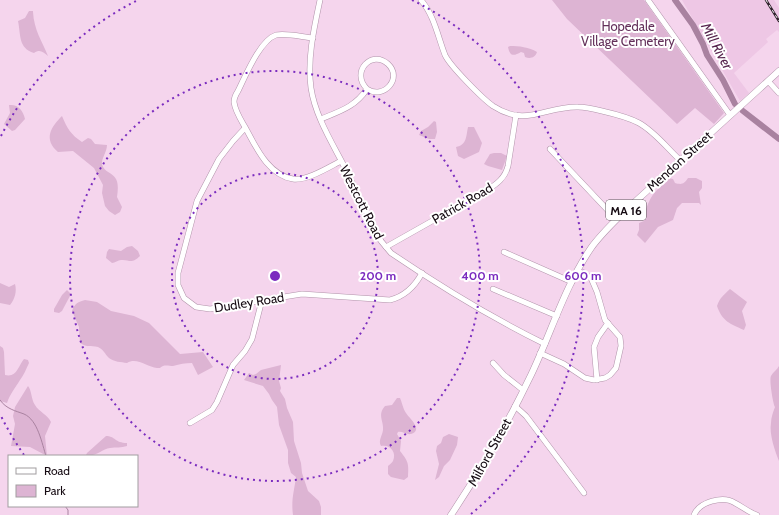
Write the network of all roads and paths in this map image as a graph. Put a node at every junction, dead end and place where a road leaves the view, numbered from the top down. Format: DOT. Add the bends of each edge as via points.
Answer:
graph roads {
  1 [pos="320,0"];
  2 [pos="421,0"];
  3 [pos="648,0"];
  4 [pos="313,38"];
  5 [pos="779,71"];
  6 [pos="768,81"];
  7 [pos="367,89"];
  8 [pos="779,93"];
  9 [pos="730,115"];
  10 [pos="516,116"];
  11 [pos="321,119"];
  12 [pos="245,128"];
  13 [pos="550,149"];
  14 [pos="680,160"];
  15 [pos="341,161"];
  16 [pos="616,219"];
  17 [pos="386,247"];
  18 [pos="504,252"];
  19 [pos="578,271"];
  20 [pos="422,273"];
  21 [pos="572,282"];
  22 [pos="493,289"];
  23 [pos="262,300"];
  24 [pos="557,316"];
  25 [pos="608,322"];
  26 [pos="544,344"];
  27 [pos="540,353"];
  28 [pos="493,362"];
  29 [pos="597,380"];
  30 [pos="524,388"];
  31 [pos="515,406"];
  32 [pos="190,423"];
  33 [pos="584,493"];
  34 [pos="451,515"];
  35 [pos="694,515"];
  36 [pos="757,515"];
  1 -- 4 [label="street, Westcott Road"];
  2 -- 10 [label="street" via="431,17 448,61 489,103"];
  3 -- 9 [label="street"];
  4 -- 11 [label="street, Westcott Road" via="310,80"];
  4 -- 12 [label="street" via="276,35 268,39 234,100"];
  5 -- 6 [label="main road, Mendon Street / MA 16"];
  6 -- 8 [label="street"];
  6 -- 9 [label="main road, Mendon Street / MA 16"];
  7 -- 7 [label="street" via="361,79 364,65 378,59 388,64 393,72 390,85 379,92"];
  7 -- 11 [label="street" via="352,105"];
  9 -- 14 [label="main road, Mendon Street / MA 16"];
  10 -- 14 [label="street" via="530,116 579,106 611,113 648,129"];
  10 -- 17 [label="street, Patrick Road" via="507,171 501,179 487,190"];
  11 -- 15 [label="street, Westcott Road"];
  12 -- 15 [label="street" via="264,160 288,178 303,178"];
  12 -- 23 [label="street, Dudley Road" via="219,159 197,201 177,281 184,298 200,308 210,309"];
  13 -- 16 [label="street"];
  14 -- 16 [label="main road, Mendon Street / MA 16"];
  15 -- 17 [label="street, Westcott Road"];
  16 -- 19 [label="main road, Mendon Street / MA 16" via="592,247"];
  17 -- 20 [label="street, Westcott Road"];
  18 -- 21 [label="street"];
  19 -- 21 [label="main road, Mendon Street / MA 16"];
  19 -- 25 [label="street" via="588,276 592,282 603,315"];
  20 -- 23 [label="street, Dudley Road" via="408,292 390,300 302,294"];
  20 -- 26 [label="street, Westcott Road" via="489,316"];
  21 -- 24 [label="main road, Mendon Street / MA 16"];
  22 -- 24 [label="street"];
  23 -- 32 [label="street" via="252,339 233,365 218,402 212,410"];
  24 -- 26 [label="main road, Mendon Street / MA 16"];
  25 -- 29 [label="street" via="594,347"];
  25 -- 29 [label="street" via="622,341 620,354 613,372"];
  26 -- 27 [label="main road, Mendon Street / MA 16"];
  27 -- 29 [label="street" via="564,364 585,378"];
  27 -- 30 [label="main road, Mendon Street / MA 16"];
  28 -- 30 [label="street" via="504,375"];
  30 -- 31 [label="main road, Milford Street / MA 16"];
  31 -- 33 [label="street" via="526,416"];
  31 -- 34 [label="main road, Milford Street / MA 16"];
  35 -- 36 [label="street" via="700,506 723,500 735,503"];
}
